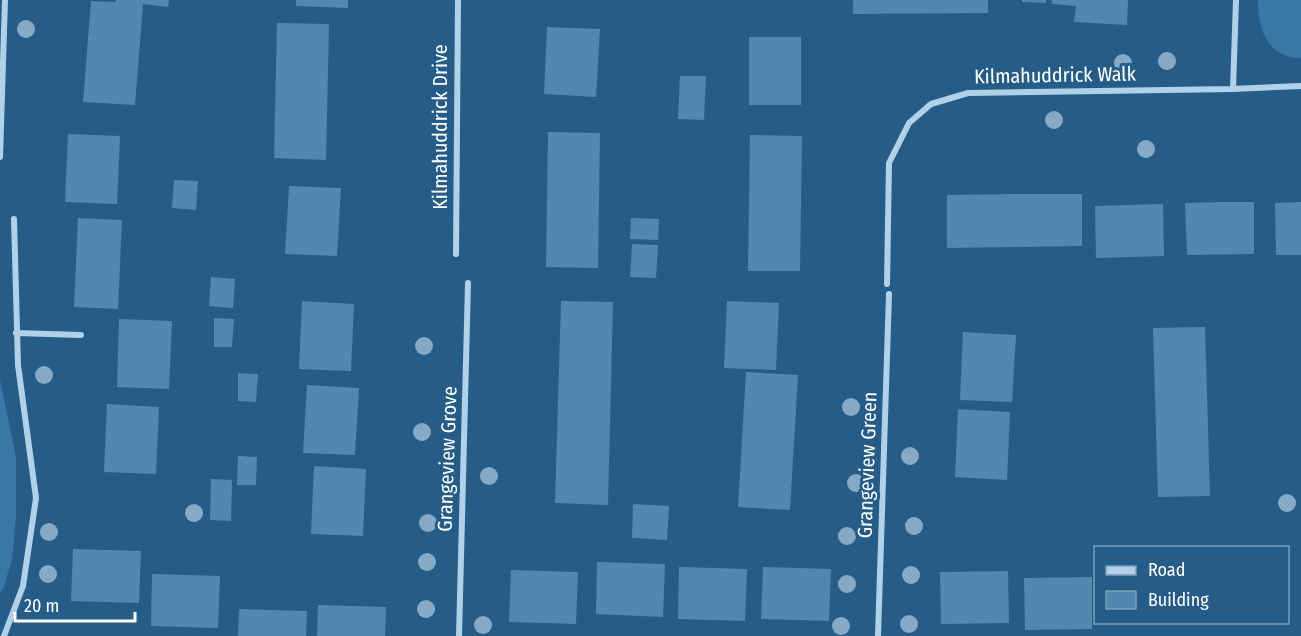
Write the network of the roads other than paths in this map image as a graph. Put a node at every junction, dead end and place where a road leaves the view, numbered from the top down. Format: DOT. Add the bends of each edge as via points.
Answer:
graph roads {
  1 [pos="4,0"];
  2 [pos="458,0"];
  3 [pos="1236,0"];
  4 [pos="1301,86"];
  5 [pos="1233,89"];
  6 [pos="0,158"];
  7 [pos="14,219"];
  8 [pos="456,254"];
  9 [pos="468,283"];
  10 [pos="887,284"];
  11 [pos="889,294"];
  12 [pos="16,333"];
  13 [pos="81,335"];
  14 [pos="4,636"];
  15 [pos="459,636"];
  16 [pos="878,636"];
  1 -- 6 [label="street"];
  2 -- 8 [label="street, Kilmahuddrick Drive"];
  3 -- 5 [label="street"];
  4 -- 5 [label="street, Kilmahuddrick Walk"];
  5 -- 10 [label="street, Kilmahuddrick Walk" via="968,93 931,104 909,123 889,163"];
  7 -- 12 [label="street"];
  9 -- 15 [label="street, Grangeview Grove"];
  11 -- 16 [label="street, Grangeview Green"];
  12 -- 13 [label="street"];
  12 -- 14 [label="street" via="36,498 23,586"];
}
